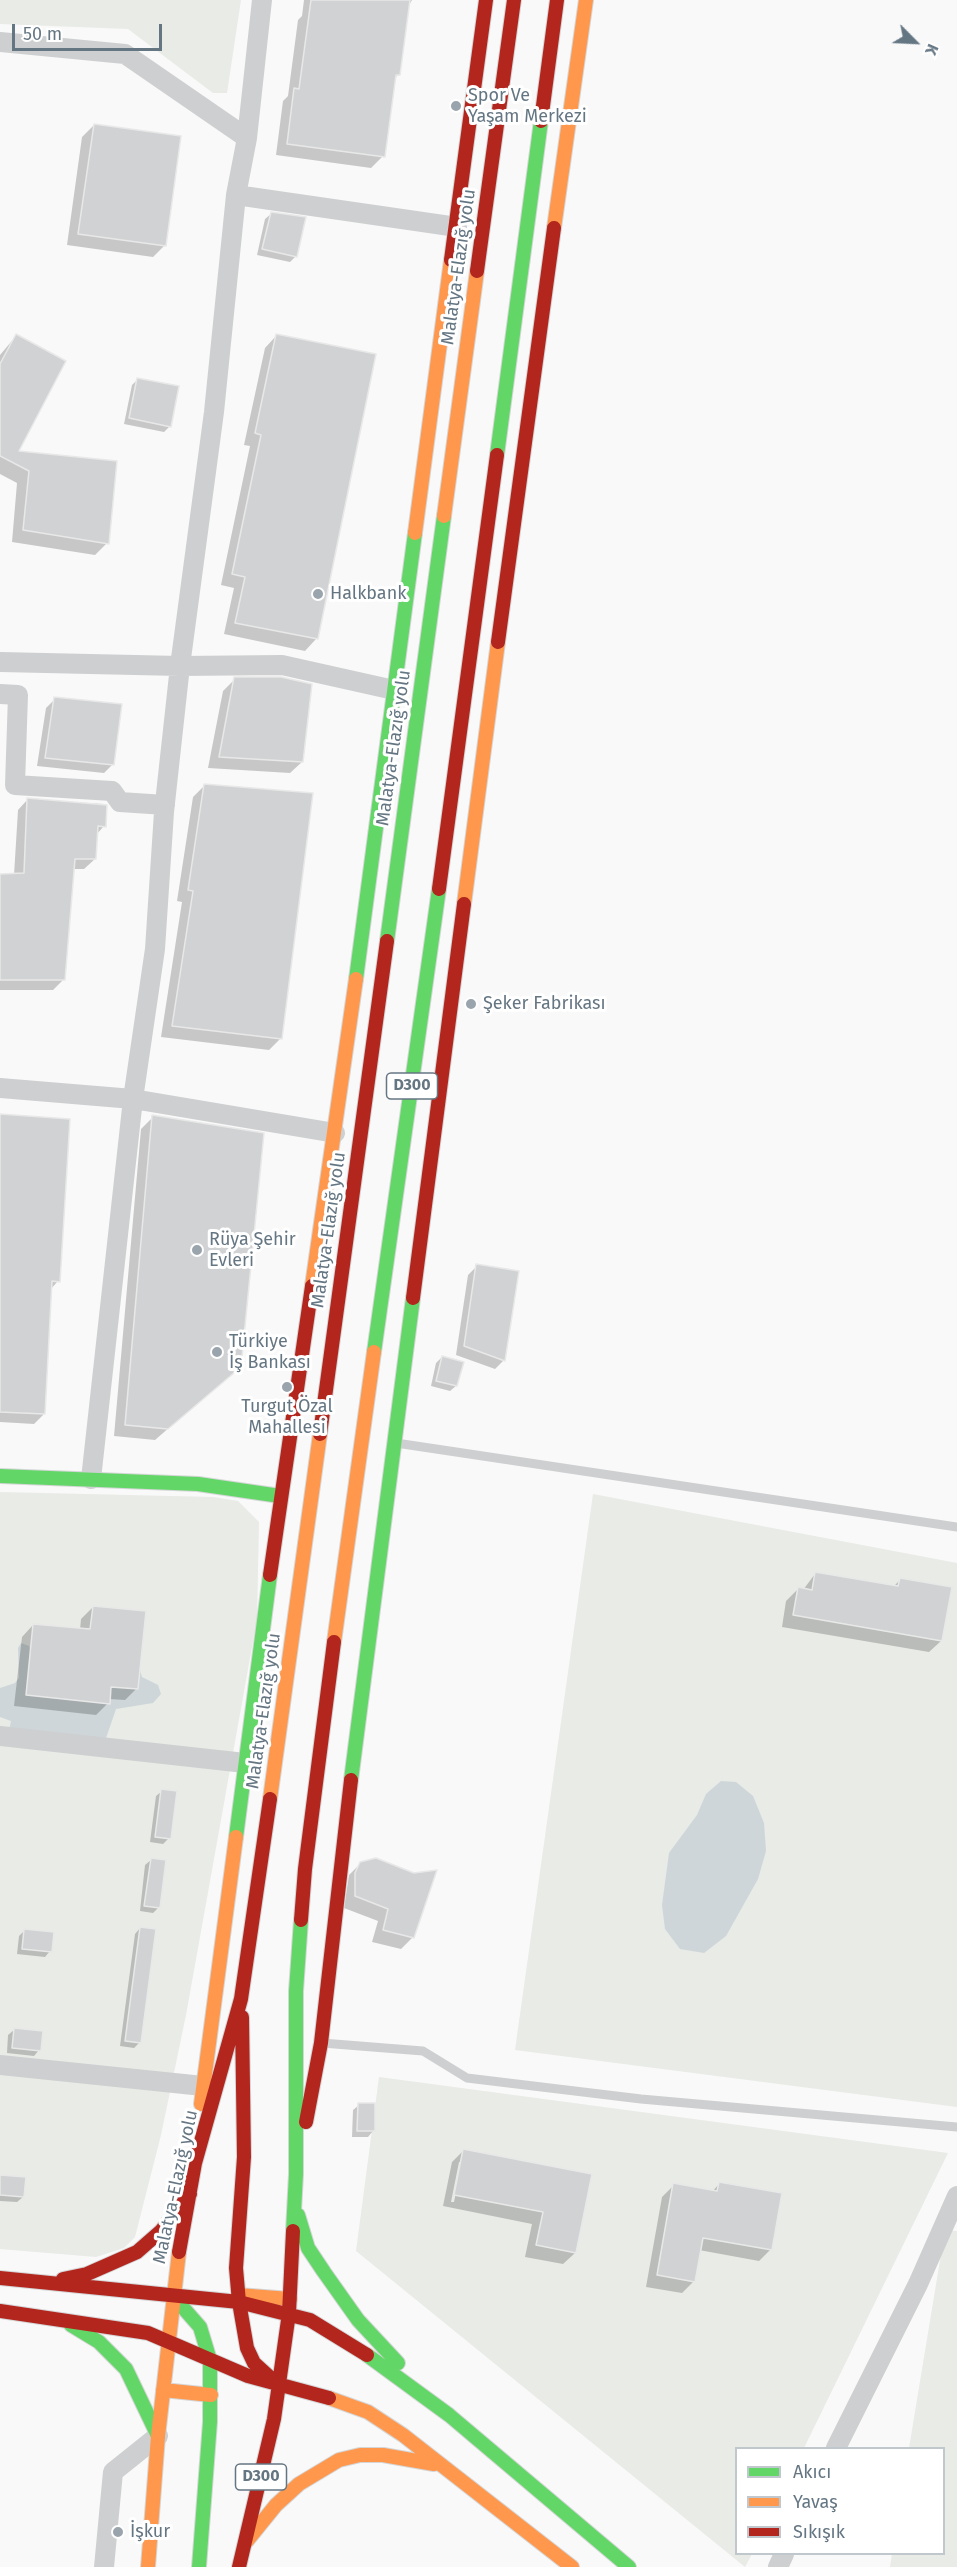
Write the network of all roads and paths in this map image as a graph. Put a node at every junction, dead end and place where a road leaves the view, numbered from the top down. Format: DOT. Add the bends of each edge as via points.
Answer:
graph roads {
  1 [pos="262,0"];
  2 [pos="486,0"];
  3 [pos="514,0"];
  4 [pos="557,0"];
  5 [pos="586,0"];
  6 [pos="0,42"];
  7 [pos="247,138"];
  8 [pos="237,195"];
  9 [pos="457,227"];
  10 [pos="0,662"];
  11 [pos="180,666"];
  12 [pos="394,690"];
  13 [pos="0,694"];
  14 [pos="7,784"];
  15 [pos="165,805"];
  16 [pos="0,1088"];
  17 [pos="133,1099"];
  18 [pos="335,1133"];
  19 [pos="394,1443"];
  20 [pos="0,1476"];
  21 [pos="91,1479"];
  22 [pos="280,1496"];
  23 [pos="957,1527"];
  24 [pos="0,1736"];
  25 [pos="245,1763"];
  26 [pos="241,1999"];
  27 [pos="321,2043"];
  28 [pos="0,2065"];
  29 [pos="203,2086"];
  30 [pos="957,2127"];
  31 [pos="195,2163"];
  32 [pos="296,2174"];
  33 [pos="190,2194"];
  34 [pos="957,2196"];
  35 [pos="295,2207"];
  36 [pos="0,2278"];
  37 [pos="42,2283"];
  38 [pos="172,2295"];
  39 [pos="238,2299"];
  40 [pos="289,2306"];
  41 [pos="0,2311"];
  42 [pos="60,2318"];
  43 [pos="168,2341"];
  44 [pos="210,2360"];
  45 [pos="279,2386"];
  46 [pos="163,2390"];
  47 [pos="211,2395"];
  48 [pos="449,2415"];
  49 [pos="158,2436"];
  50 [pos="836,2447"];
  51 [pos="443,2467"];
  52 [pos="245,2543"];
  53 [pos="104,2567"];
  54 [pos="148,2567"];
  55 [pos="199,2567"];
  56 [pos="239,2567"];
  57 [pos="572,2567"];
  58 [pos="629,2567"];
  1 -- 7 [label="street"];
  2 -- 9 [label="main road"];
  3 -- 26 [label="main road, Malatya-Elazığ yolu / D300"];
  4 -- 32 [label="main road, D300" via="467,686 320,1742 296,1991"];
  5 -- 19 [label="main road"];
  6 -- 7 [label="street" via="125,54"];
  7 -- 8 [label="street"];
  8 -- 9 [label="street"];
  8 -- 11 [label="street" via="214,412"];
  9 -- 12 [label="main road"];
  10 -- 11 [label="street"];
  11 -- 12 [label="street" via="282,665"];
  11 -- 15 [label="street"];
  12 -- 18 [label="main road"];
  13 -- 14 [label="street" via="18,695"];
  14 -- 15 [label="street" via="112,792 120,802"];
  15 -- 17 [label="street" via="155,949"];
  16 -- 17 [label="street"];
  17 -- 18 [label="street"];
  17 -- 21 [label="street"];
  18 -- 22 [label="main road"];
  19 -- 23 [label="lane"];
  19 -- 27 [label="main road"];
  20 -- 21 [label="main road"];
  21 -- 22 [label="main road" via="198,1484"];
  22 -- 25 [label="main road"];
  24 -- 25 [label="street"];
  25 -- 29 [label="main road"];
  26 -- 31 [label="main road, Malatya-Elazığ yolu / D300"];
  26 -- 39 [label="main road" via="244,2157 236,2268"];
  27 -- 30 [label="lane" via="423,2051 467,2078 642,2099"];
  27 -- 32 [label="main road"];
  28 -- 29 [label="street"];
  29 -- 31 [label="main road"];
  31 -- 33 [label="main road, Malatya-Elazığ yolu / D300"];
  32 -- 35 [label="main road, D300"];
  33 -- 37 [label="main road" via="161,2231 137,2252 87,2274"];
  33 -- 38 [label="main road, Malatya-Elazığ yolu / D300"];
  34 -- 50 [label="street"];
  35 -- 40 [label="main road, D300"];
  35 -- 48 [label="main road" via="308,2248 352,2312"];
  36 -- 37 [label="main road"];
  37 -- 38 [label="main road"];
  38 -- 39 [label="main road"];
  38 -- 43 [label="main road, Malatya-Elazığ yolu / D300"];
  38 -- 44 [label="main road" via="200,2327"];
  39 -- 40 [label="main road"];
  39 -- 45 [label="main road" via="247,2348 254,2363"];
  40 -- 45 [label="main road, D300"];
  40 -- 48 [label="main road" via="337,2335"];
  41 -- 42 [label="main road"];
  42 -- 43 [label="main road" via="128,2328"];
  42 -- 49 [label="main road" via="114,2354 132,2379"];
  43 -- 44 [label="main road"];
  43 -- 46 [label="main road, Malatya-Elazığ yolu / D300"];
  44 -- 45 [label="main road"];
  44 -- 47 [label="main road"];
  45 -- 51 [label="main road" via="315,2393 368,2412"];
  45 -- 52 [label="main road, D300"];
  46 -- 47 [label="main road"];
  46 -- 49 [label="main road, Malatya-Elazığ yolu / D300"];
  47 -- 55 [label="main road"];
  48 -- 58 [label="main road"];
  49 -- 53 [label="street" via="113,2472"];
  49 -- 54 [label="main road, Malatya-Elazığ yolu / D300"];
  51 -- 52 [label="main road" via="383,2455 339,2460 299,2484"];
  51 -- 57 [label="main road"];
  52 -- 56 [label="main road, D300"];
}
